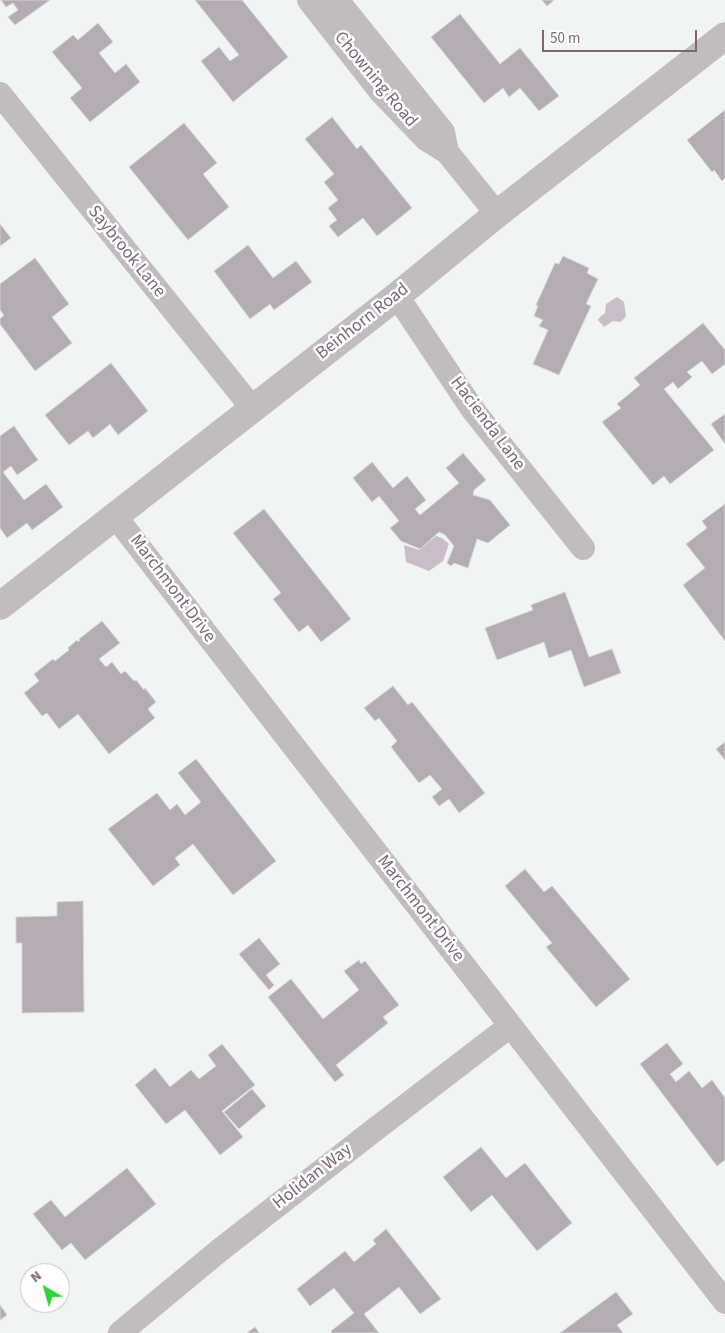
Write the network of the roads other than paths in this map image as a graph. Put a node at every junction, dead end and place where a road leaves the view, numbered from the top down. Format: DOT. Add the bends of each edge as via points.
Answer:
graph roads {
  1 [pos="309,0"];
  2 [pos="337,0"];
  3 [pos="725,36"];
  4 [pos="0,94"];
  5 [pos="448,152"];
  6 [pos="498,214"];
  7 [pos="397,296"];
  8 [pos="253,409"];
  9 [pos="115,516"];
  10 [pos="583,548"];
  11 [pos="0,606"];
  12 [pos="510,1026"];
  13 [pos="725,1302"];
  14 [pos="120,1333"];
  1 -- 5 [label="street, Chowning Road" via="381,92 426,139"];
  2 -- 5 [label="street, Chowning Road" via="443,132"];
  3 -- 6 [label="street, Beinhorn Road"];
  4 -- 8 [label="street, Saybrook Lane"];
  5 -- 6 [label="street, Chowning Road"];
  6 -- 7 [label="street, Beinhorn Road"];
  7 -- 8 [label="street, Beinhorn Road"];
  7 -- 10 [label="street, Hacienda Lane" via="473,410"];
  8 -- 9 [label="street, Beinhorn Road"];
  9 -- 11 [label="street, Beinhorn Road"];
  9 -- 12 [label="street, Marchmont Drive"];
  12 -- 13 [label="street, Marchmont Drive"];
  12 -- 14 [label="street, Holidan Way" via="236,1238"];
}
